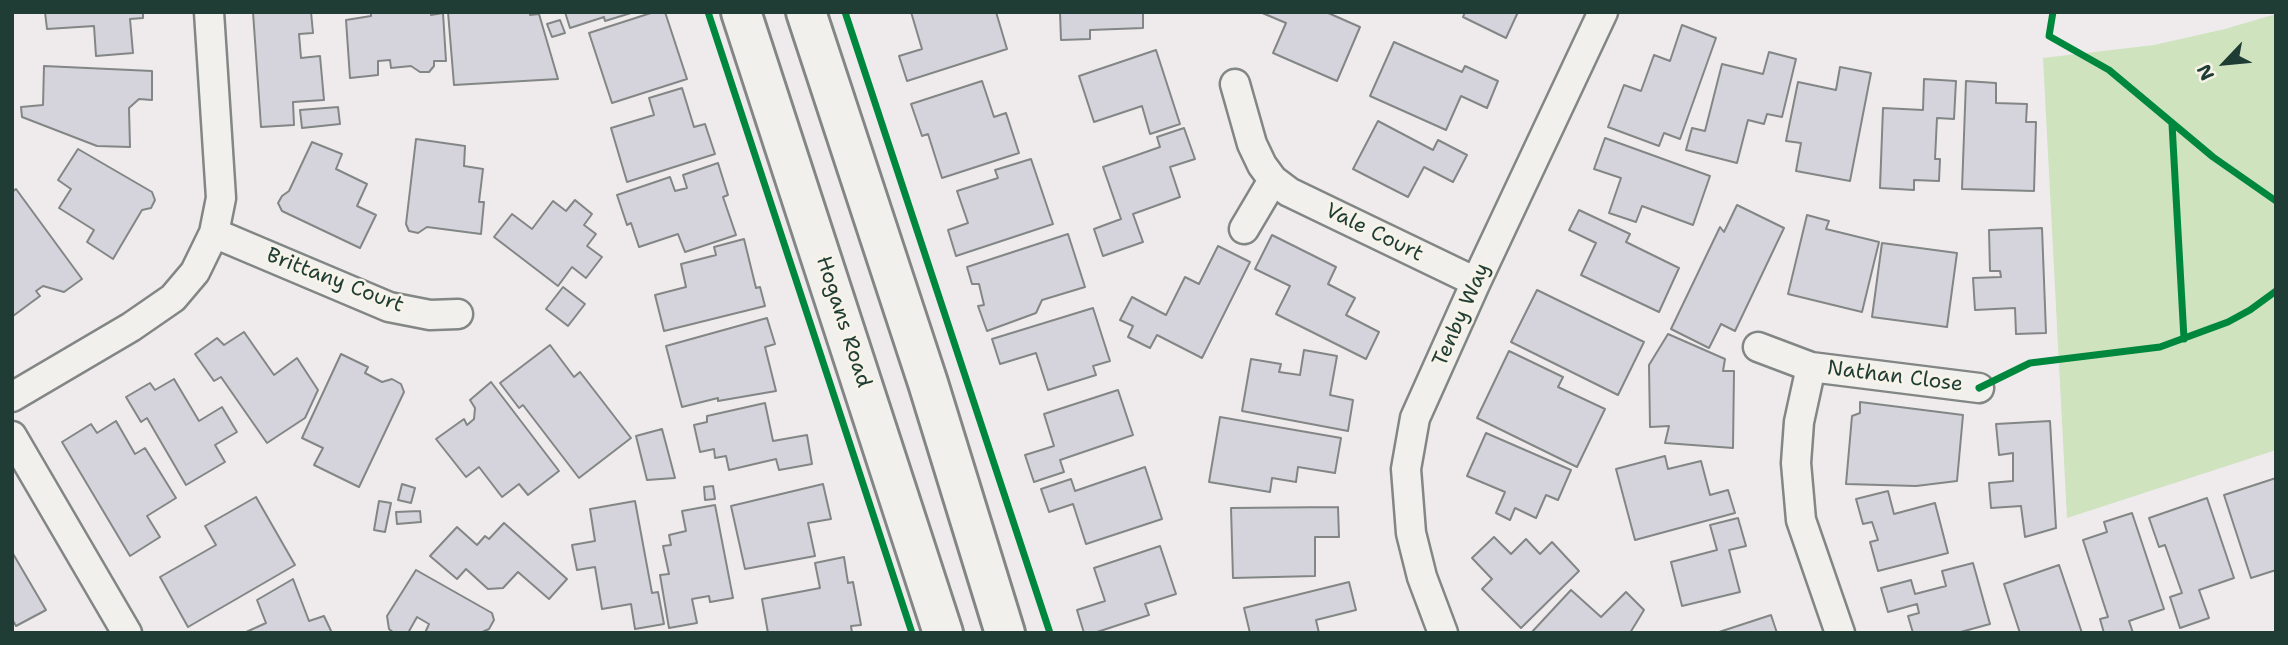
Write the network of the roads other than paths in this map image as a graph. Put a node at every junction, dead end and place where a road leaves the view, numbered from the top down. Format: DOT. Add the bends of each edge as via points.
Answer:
graph roads {
  1 [pos="209,12"];
  2 [pos="741,12"];
  3 [pos="806,12"];
  4 [pos="1603,12"];
  5 [pos="1235,84"];
  6 [pos="1273,180"];
  7 [pos="1244,229"];
  8 [pos="214,233"];
  9 [pos="1476,282"];
  10 [pos="458,314"];
  11 [pos="1758,347"];
  12 [pos="1811,367"];
  13 [pos="1979,388"];
  14 [pos="12,397"];
  15 [pos="12,436"];
  16 [pos="127,633"];
  17 [pos="943,633"];
  18 [pos="1005,633"];
  19 [pos="1443,633"];
  20 [pos="1840,633"];
  1 -- 8 [label="street" via="221,198"];
  2 -- 17 [label="street, Hogans Road"];
  3 -- 18 [label="street"];
  4 -- 9 [label="street, Tenby Way"];
  5 -- 6 [label="street, Vale Court" via="1252,144"];
  6 -- 7 [label="street"];
  6 -- 9 [label="street, Vale Court" via="1289,192"];
  8 -- 10 [label="street, Brittany Court" via="389,307 430,315"];
  8 -- 14 [label="street" via="195,272 173,298"];
  9 -- 19 [label="street, Tenby Way" via="1415,418 1406,469 1412,533"];
  11 -- 12 [label="street, Nathan Close"];
  12 -- 13 [label="street, Nathan Close"];
  12 -- 20 [label="street, Nathan Close" via="1796,463 1801,520"];
  15 -- 16 [label="street"];
}
